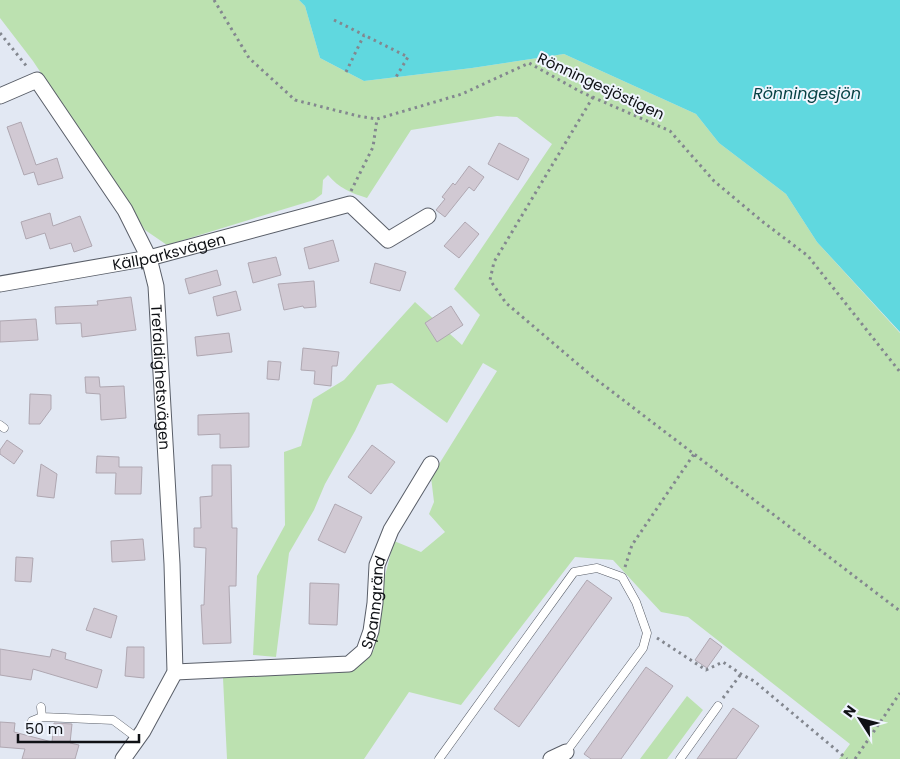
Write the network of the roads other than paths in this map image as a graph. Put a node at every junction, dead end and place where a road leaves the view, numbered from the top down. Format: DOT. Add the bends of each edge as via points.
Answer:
graph roads {
  1 [pos="0,96"];
  2 [pos="428,216"];
  3 [pos="149,258"];
  4 [pos="0,284"];
  5 [pos="431,464"];
  6 [pos="175,672"];
  7 [pos="718,706"];
  8 [pos="41,707"];
  9 [pos="42,717"];
  10 [pos="32,720"];
  11 [pos="137,738"];
  12 [pos="556,757"];
  13 [pos="123,759"];
  14 [pos="439,759"];
  15 [pos="680,759"];
  1 -- 3 [label="street, Trefaldighetsvägen" via="37,80 125,210"];
  2 -- 3 [label="street, Källparksvägen" via="388,240 350,204"];
  3 -- 4 [label="street, Källparksvägen"];
  3 -- 6 [label="street, Trefaldighetsvägen" via="156,286"];
  5 -- 6 [label="street, Spanngränd" via="391,530 377,565 371,631 364,651 349,664"];
  6 -- 11 [label="street"];
  7 -- 15 [label="lane"];
  8 -- 9 [label="lane"];
  9 -- 10 [label="lane"];
  9 -- 11 [label="lane" via="113,720"];
  11 -- 13 [label="street"];
  12 -- 14 [label="lane" via="643,648 647,633 636,602 622,577 597,568 574,572"];
}
